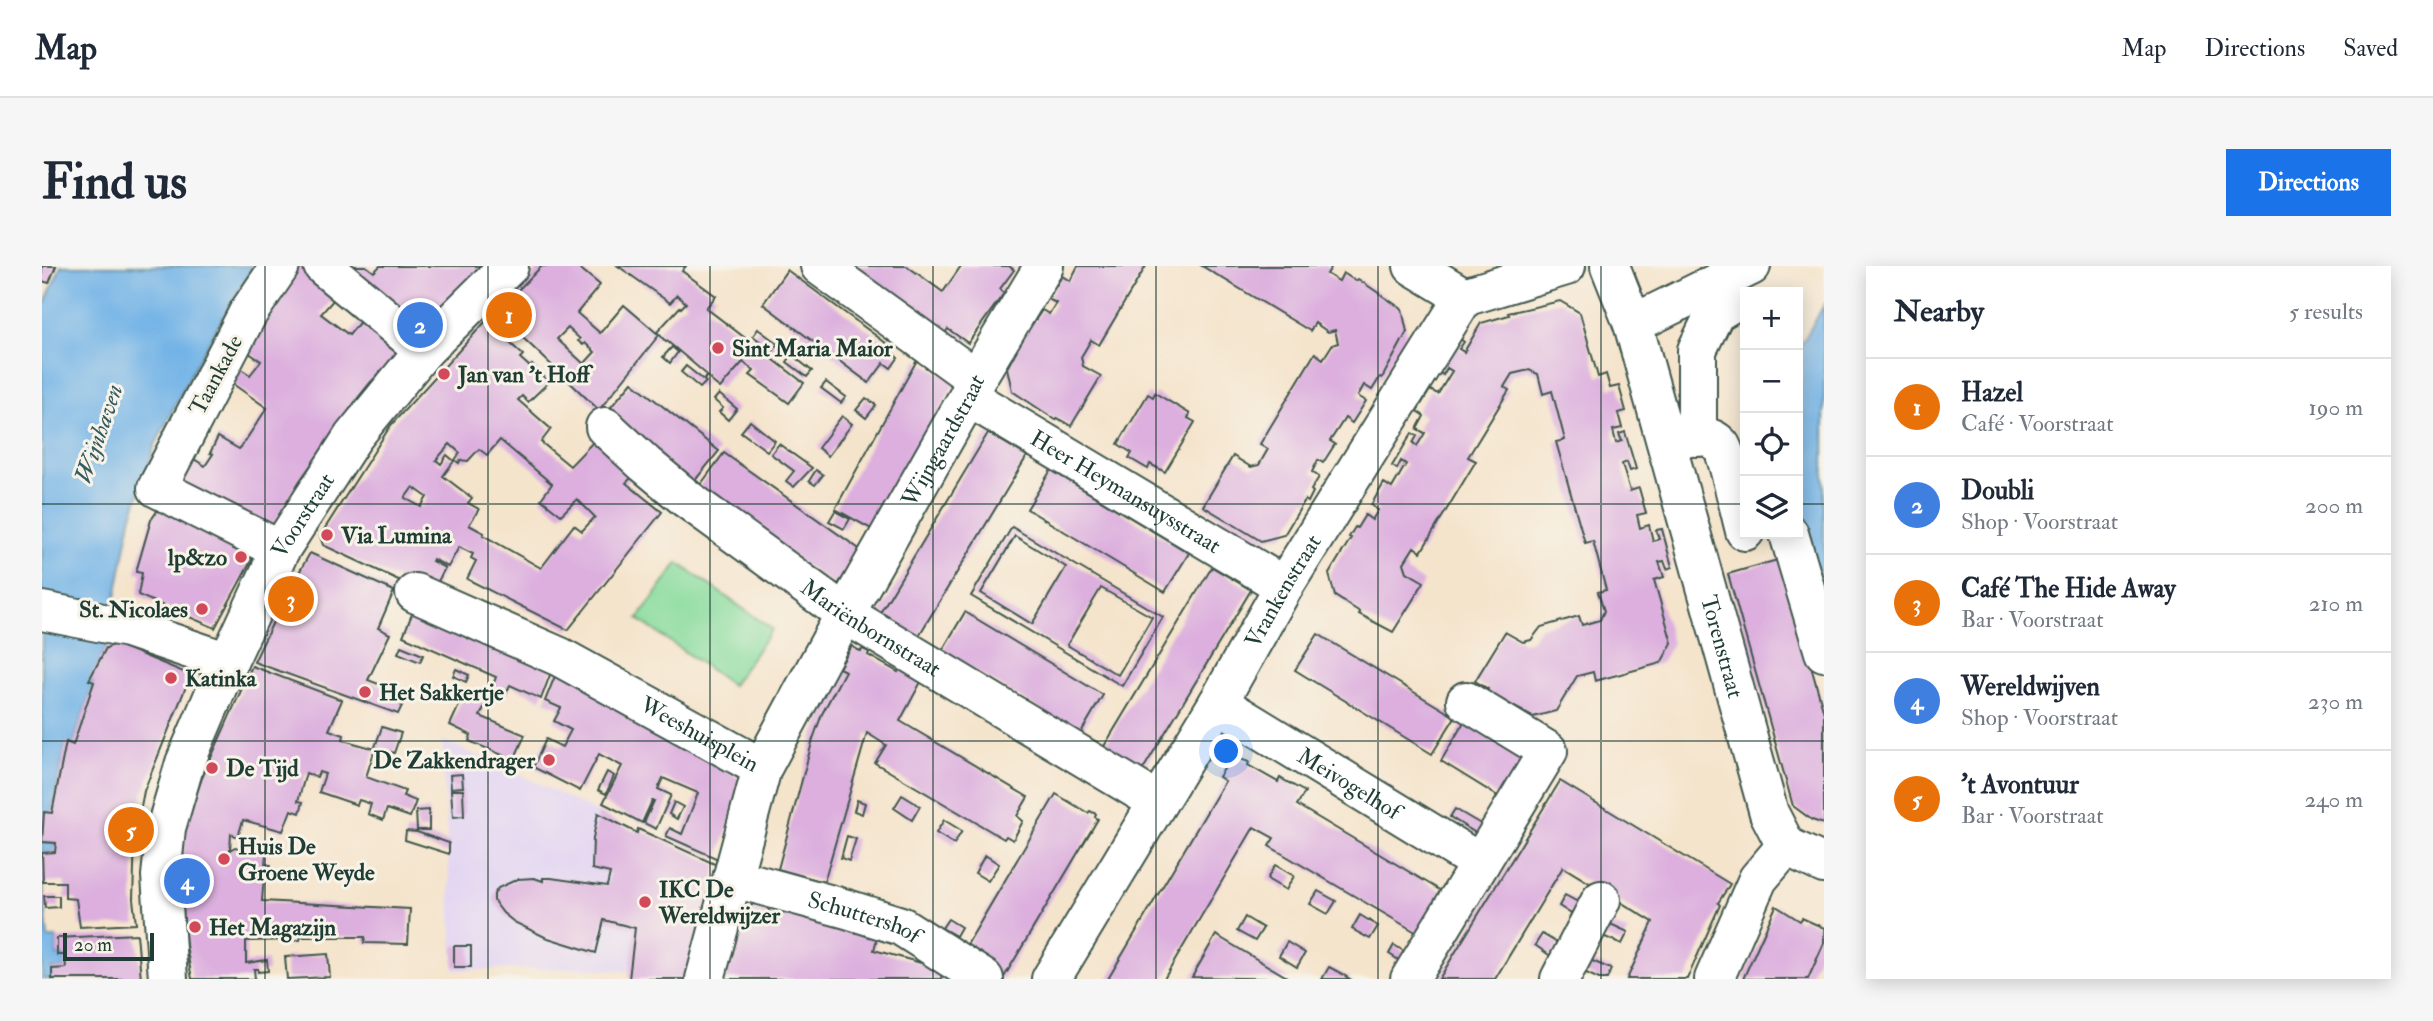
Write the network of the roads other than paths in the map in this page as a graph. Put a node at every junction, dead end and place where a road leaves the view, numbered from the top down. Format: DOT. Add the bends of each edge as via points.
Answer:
graph roads {
  1 [pos="280,266"];
  2 [pos="323,266"];
  3 [pos="509,266"];
  4 [pos="820,266"];
  5 [pos="1044,266"];
  6 [pos="1413,266"];
  7 [pos="1566,266"];
  8 [pos="1610,266"];
  9 [pos="1751,266"];
  10 [pos="1464,296"];
  11 [pos="1730,304"];
  12 [pos="1633,324"];
  13 [pos="424,350"];
  14 [pos="972,388"];
  15 [pos="605,426"];
  16 [pos="1682,440"];
  17 [pos="1740,511"];
  18 [pos="1790,539"];
  19 [pos="280,551"];
  20 [pos="1284,586"];
  21 [pos="415,593"];
  22 [pos="42,611"];
  23 [pos="845,614"];
  24 [pos="1824,652"];
  25 [pos="228,662"];
  26 [pos="1466,701"];
  27 [pos="1218,703"];
  28 [pos="762,768"];
  29 [pos="1158,802"];
  30 [pos="1786,846"];
  31 [pos="1480,863"];
  32 [pos="1824,864"];
  33 [pos="734,878"];
  34 [pos="1601,900"];
  35 [pos="168,979"];
  36 [pos="705,979"];
  37 [pos="984,979"];
  38 [pos="1051,979"];
  39 [pos="1410,979"];
  40 [pos="1560,979"];
  41 [pos="1714,979"];
  1 -- 19 [label="street, Taankade" via="248,313 157,488"];
  2 -- 13 [label="street"];
  3 -- 13 [label="street, Voorstraat"];
  4 -- 14 [label="street, Heer Heymansuysstraat"];
  5 -- 14 [label="street, Wijngaardstraat"];
  6 -- 10 [label="street"];
  7 -- 10 [label="street"];
  8 -- 12 [label="street, Torenstraat"];
  9 -- 12 [label="street"];
  10 -- 20 [label="street, Vrankenstraat"];
  11 -- 16 [label="street" via="1715,313 1697,350"];
  12 -- 16 [label="street, Torenstraat"];
  13 -- 19 [label="street, Voorstraat" via="353,437"];
  14 -- 20 [label="street, Heer Heymansuysstraat"];
  14 -- 23 [label="street, Wijngaardstraat"];
  15 -- 23 [label="street, Mariënbornstraat" via="687,499"];
  16 -- 17 [label="street" via="1709,437 1722,447"];
  16 -- 30 [label="street, Torenstraat" via="1769,813"];
  18 -- 24 [label="street"];
  19 -- 25 [label="street, Voorstraat"];
  20 -- 27 [label="street, Vrankenstraat"];
  21 -- 28 [label="street, Weeshuisplein" via="560,657"];
  22 -- 25 [label="street" via="128,628"];
  23 -- 28 [label="street, Weeshuisplein"];
  23 -- 29 [label="street, Mariënbornstraat" via="925,652 1087,748"];
  25 -- 35 [label="street, Voorstraat" via="185,763 166,828 161,876"];
  26 -- 31 [label="street" via="1548,751"];
  27 -- 29 [label="street, Vrankenstraat"];
  27 -- 31 [label="street, Meivogelhof"];
  28 -- 33 [label="street"];
  29 -- 38 [label="street, Vrankenstraat"];
  30 -- 32 [label="street"];
  30 -- 41 [label="street" via="1758,879"];
  31 -- 39 [label="street"];
  33 -- 36 [label="street"];
  33 -- 37 [label="street, Schuttershof" via="901,926"];
  34 -- 40 [label="street"];
}
